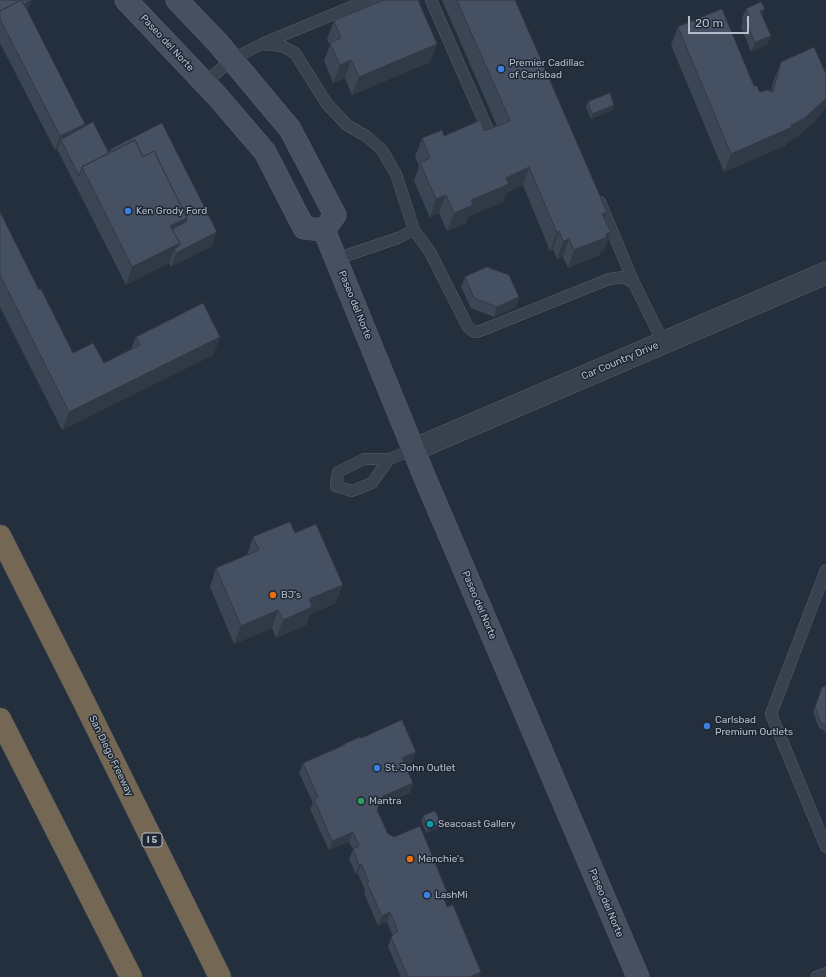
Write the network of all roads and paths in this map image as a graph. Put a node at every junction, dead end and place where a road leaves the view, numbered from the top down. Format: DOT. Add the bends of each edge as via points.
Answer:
graph roads {
  1 [pos="126,0"];
  2 [pos="177,0"];
  3 [pos="368,0"];
  4 [pos="431,0"];
  5 [pos="262,44"];
  6 [pos="232,59"];
  7 [pos="205,83"];
  8 [pos="491,137"];
  9 [pos="597,196"];
  10 [pos="324,230"];
  11 [pos="414,230"];
  12 [pos="336,259"];
  13 [pos="826,273"];
  14 [pos="634,283"];
  15 [pos="663,342"];
  16 [pos="413,450"];
  17 [pos="389,459"];
  18 [pos="0,536"];
  19 [pos="826,570"];
  20 [pos="84,702"];
  21 [pos="0,719"];
  22 [pos="826,847"];
  23 [pos="826,973"];
  24 [pos="131,977"];
  25 [pos="220,977"];
  26 [pos="234,977"];
  27 [pos="638,977"];
  28 [pos="816,977"];
  1 -- 7 [label="main road, Paseo del Norte"];
  2 -- 6 [label="main road"];
  3 -- 5 [label="lane"];
  4 -- 8 [label="lane"];
  5 -- 6 [label="lane"];
  5 -- 11 [label="lane" via="282,46 295,53 327,104 347,125 366,136 382,150 396,174"];
  6 -- 7 [label="lane"];
  6 -- 10 [label="main road" via="290,129 335,216"];
  7 -- 10 [label="main road, Paseo del Norte" via="265,152 304,228"];
  9 -- 14 [label="lane"];
  10 -- 12 [label="main road, Paseo del Norte"];
  11 -- 12 [label="lane"];
  11 -- 14 [label="lane" via="430,252 468,327 474,332 609,279 624,278"];
  12 -- 16 [label="main road, Paseo del Norte"];
  13 -- 15 [label="street, Car Country Drive"];
  14 -- 15 [label="lane"];
  15 -- 16 [label="street, Car Country Drive"];
  16 -- 17 [label="lane"];
  16 -- 27 [label="main road, Paseo del Norte"];
  18 -- 20 [label="highway, San Diego Freeway / I 5"];
  19 -- 22 [label="lane" via="770,714"];
  20 -- 25 [label="highway, San Diego Freeway / I 5"];
  20 -- 26 [label="highway"];
  21 -- 24 [label="highway"];
  23 -- 28 [label="lane"];
}
